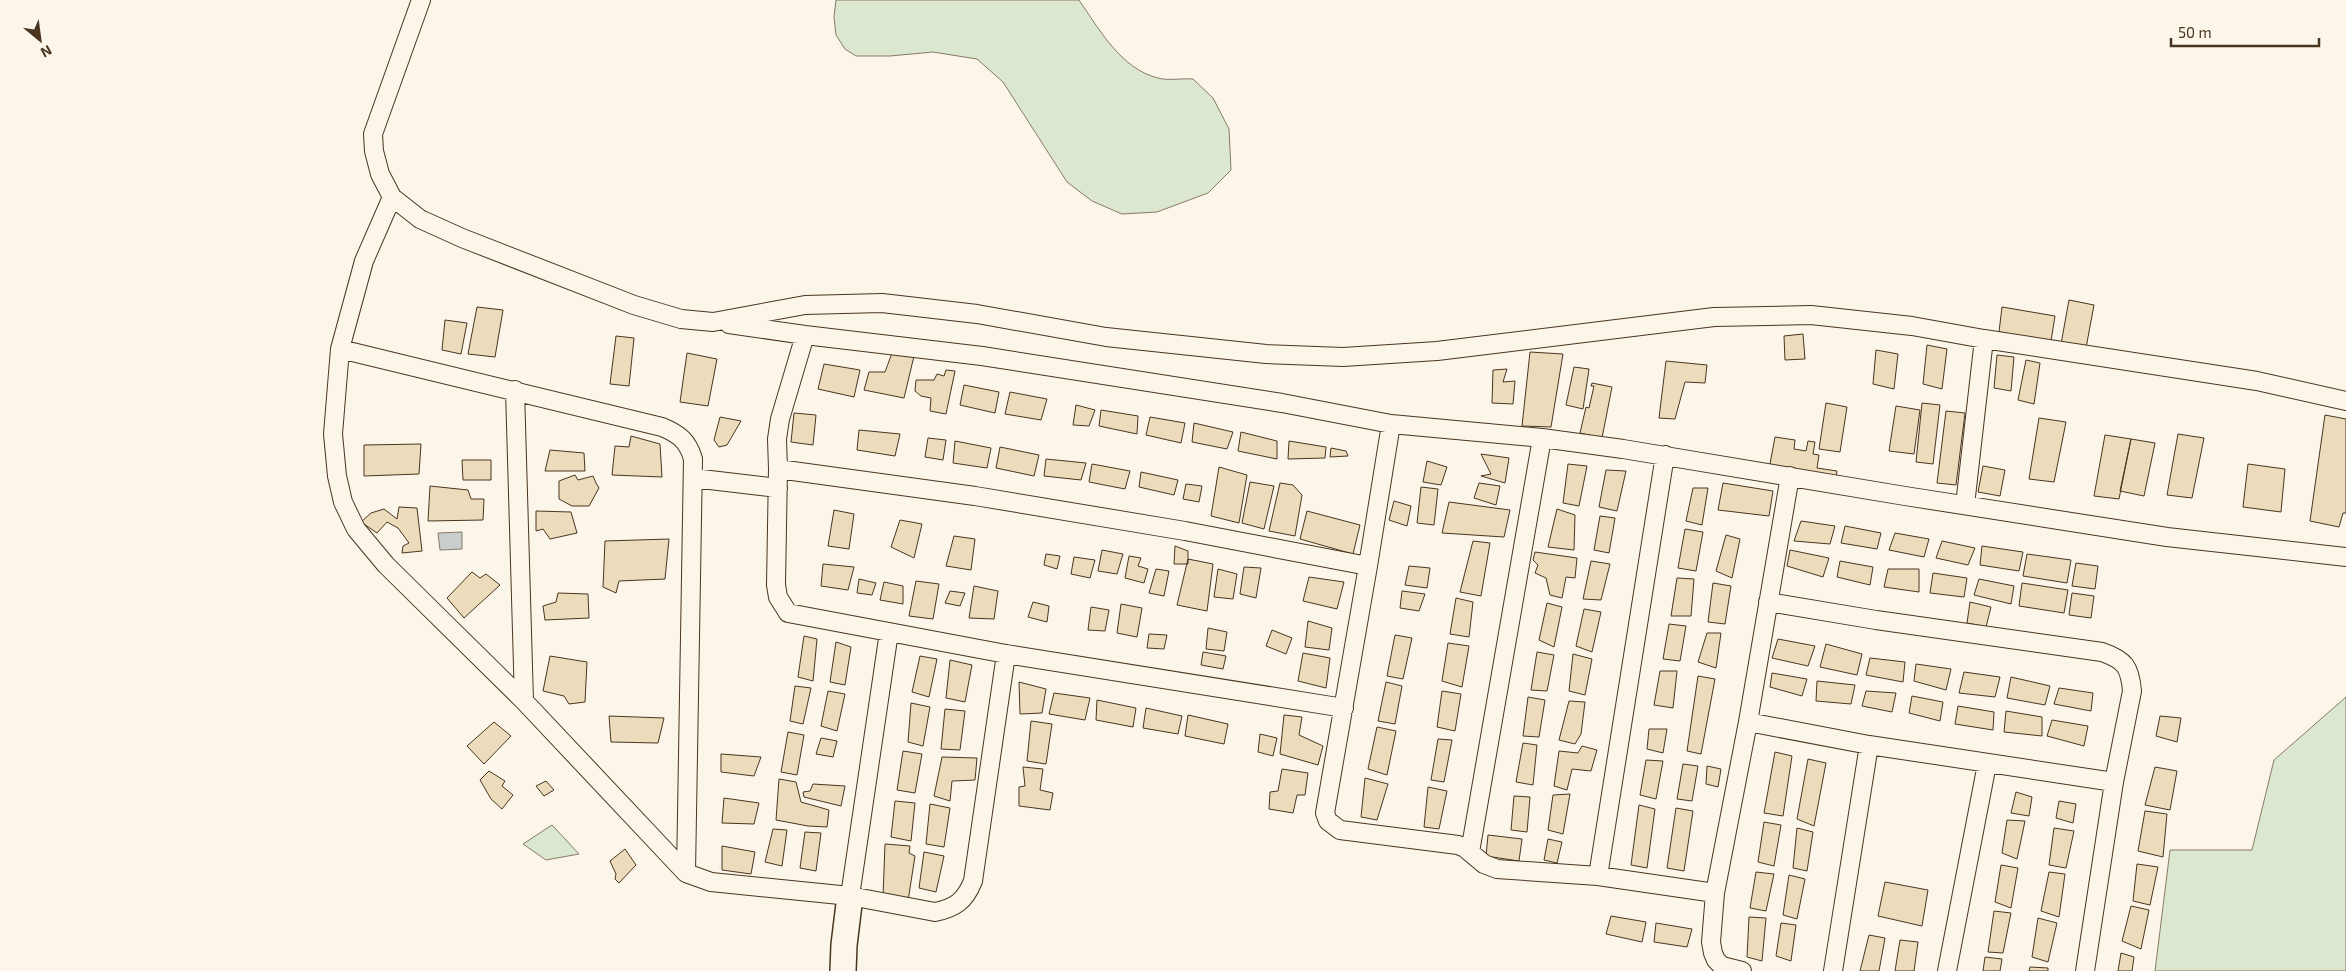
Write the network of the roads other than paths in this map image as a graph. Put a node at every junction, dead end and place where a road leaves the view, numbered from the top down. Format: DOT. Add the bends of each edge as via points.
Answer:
graph roads {
  1 [pos="421,0"];
  2 [pos="392,197"];
  3 [pos="713,322"];
  4 [pos="804,335"];
  5 [pos="1984,339"];
  6 [pos="340,349"];
  7 [pos="515,390"];
  8 [pos="2346,401"];
  9 [pos="1391,424"];
  10 [pos="1542,438"];
  11 [pos="1665,455"];
  12 [pos="778,469"];
  13 [pos="1790,476"];
  14 [pos="693,478"];
  15 [pos="778,488"];
  16 [pos="1965,505"];
  17 [pos="2346,557"];
  18 [pos="1368,566"];
  19 [pos="1768,602"];
  20 [pos="889,632"];
  21 [pos="1006,654"];
  22 [pos="524,701"];
  23 [pos="1344,708"];
  24 [pos="1748,722"];
  25 [pos="1869,745"];
  26 [pos="1987,764"];
  27 [pos="2114,782"];
  28 [pos="1470,852"];
  29 [pos="686,873"];
  30 [pos="1598,876"];
  31 [pos="1715,893"];
  32 [pos="850,896"];
  33 [pos="843,971"];
  34 [pos="1742,971"];
  35 [pos="1833,971"];
  36 [pos="1947,971"];
  37 [pos="2085,971"];
  1 -- 2 [label="street" via="373,134 380,174"];
  2 -- 3 [label="street" via="420,219 462,238 634,305 681,319"];
  2 -- 6 [label="street" via="364,261"];
  3 -- 4 [label="street"];
  3 -- 5 [label="street" via="805,305 882,303 977,314 1106,337 1266,354 1342,357 1437,350 1714,317 1811,315 1912,326"];
  4 -- 9 [label="street" via="982,356 1282,403"];
  4 -- 12 [label="street" via="780,419"];
  5 -- 8 [label="street" via="2257,381"];
  5 -- 16 [label="street"];
  6 -- 7 [label="street"];
  6 -- 22 [label="street" via="333,434 336,468 343,502 356,529 409,589"];
  7 -- 14 [label="street" via="662,427 678,434 689,445 694,459"];
  7 -- 22 [label="street"];
  9 -- 10 [label="street"];
  9 -- 18 [label="street"];
  10 -- 11 [label="street"];
  10 -- 28 [label="street"];
  11 -- 13 [label="street"];
  11 -- 30 [label="street"];
  12 -- 15 [label="street"];
  12 -- 18 [label="street" via="975,496"];
  13 -- 16 [label="street"];
  13 -- 19 [label="street"];
  14 -- 15 [label="street"];
  14 -- 29 [label="street"];
  15 -- 20 [label="street" via="776,585 781,605 788,613 797,616"];
  16 -- 17 [label="street" via="2167,537"];
  18 -- 23 [label="street"];
  19 -- 24 [label="street"];
  19 -- 27 [label="street" via="2102,652 2118,658 2130,676 2132,691"];
  20 -- 21 [label="street"];
  20 -- 32 [label="street"];
  21 -- 23 [label="street"];
  21 -- 32 [label="street" via="973,881 968,895 948,910 935,912"];
  22 -- 29 [label="street"];
  23 -- 28 [label="street" via="1325,813 1328,821 1340,830 1458,845"];
  24 -- 25 [label="street"];
  24 -- 31 [label="street"];
  25 -- 26 [label="street"];
  25 -- 35 [label="street"];
  26 -- 27 [label="street"];
  26 -- 36 [label="street"];
  27 -- 37 [label="street"];
  28 -- 30 [label="street" via="1497,869"];
  29 -- 32 [label="street" via="711,882"];
  30 -- 31 [label="street"];
  31 -- 34 [label="street" via="1713,953 1722,966"];
  32 -- 33 [label="street"];
}
